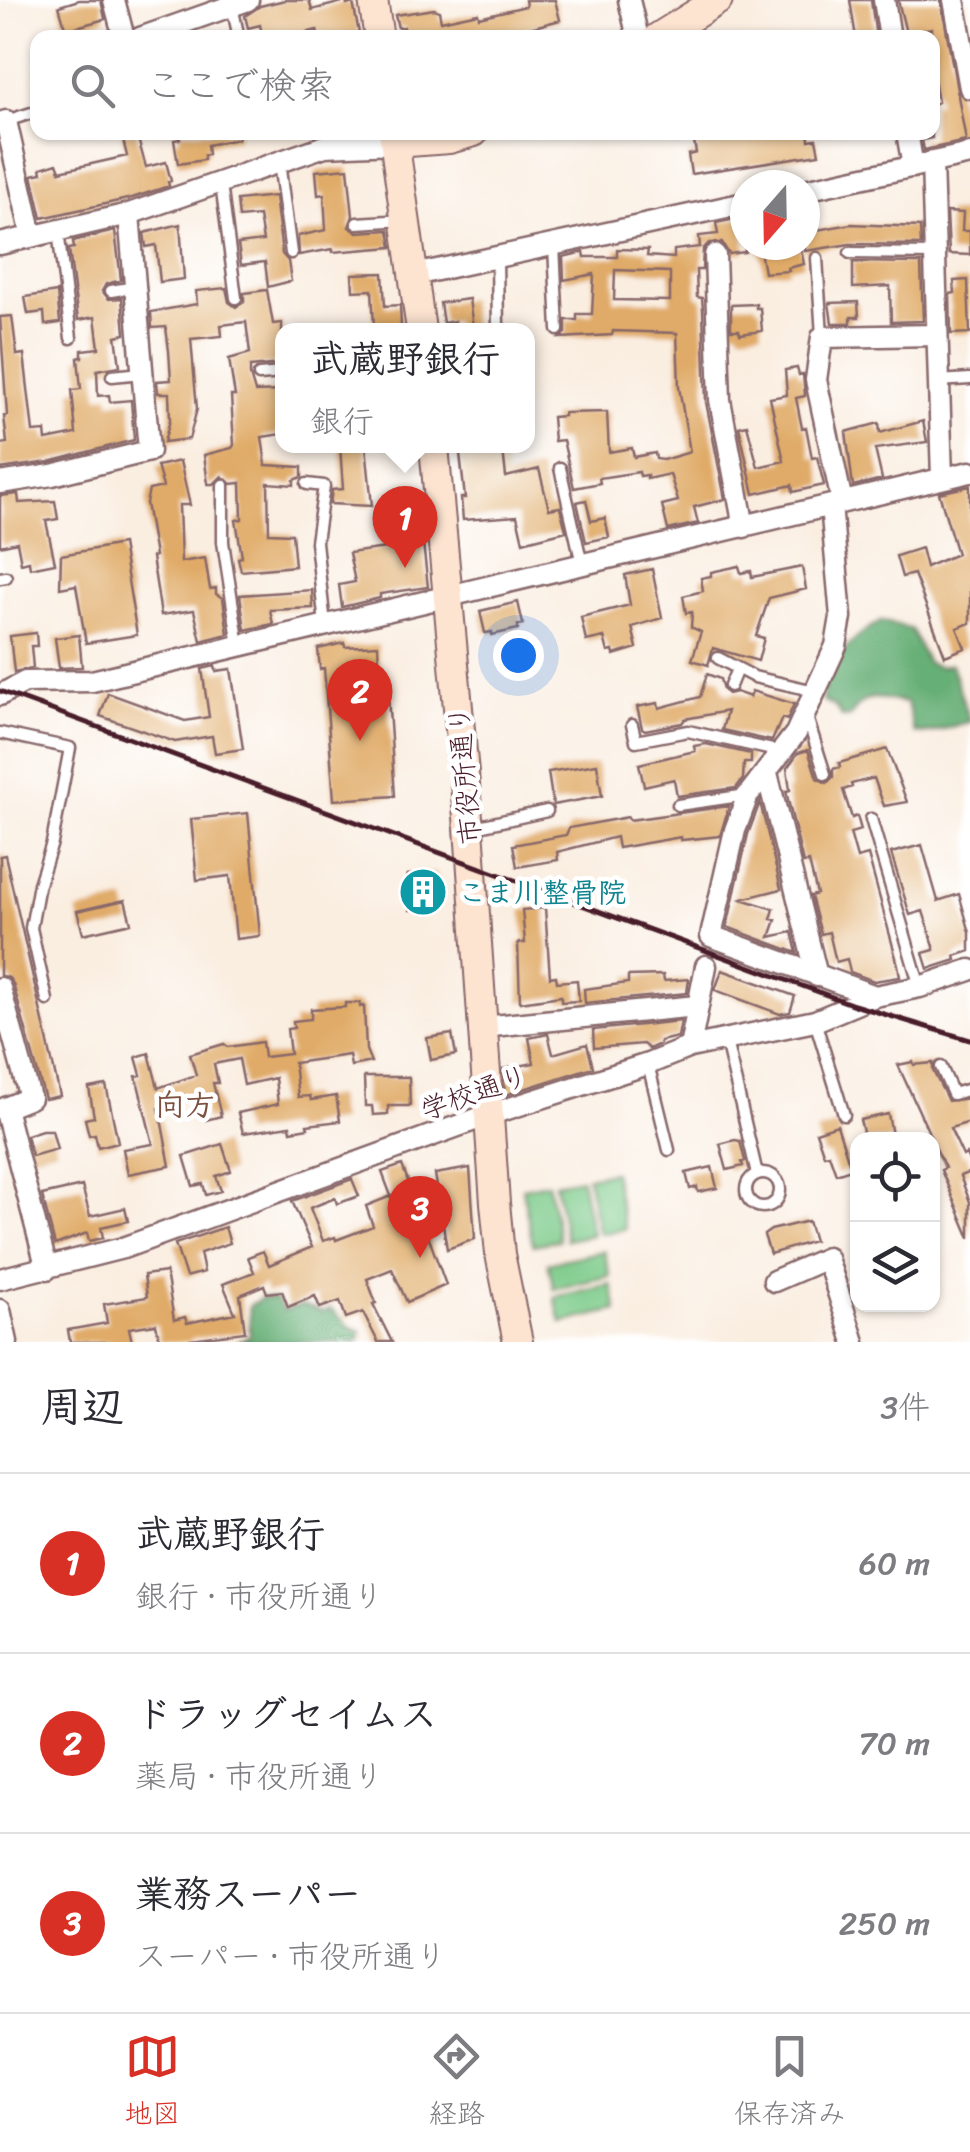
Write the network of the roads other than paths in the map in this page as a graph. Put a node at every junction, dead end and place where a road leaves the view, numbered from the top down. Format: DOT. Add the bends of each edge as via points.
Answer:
graph roads {
  1 [pos="114,0"];
  2 [pos="373,0"];
  3 [pos="629,0"];
  4 [pos="884,0"];
  5 [pos="954,0"];
  6 [pos="712,1"];
  7 [pos="240,3"];
  8 [pos="122,30"];
  9 [pos="163,30"];
  10 [pos="239,30"];
  11 [pos="378,30"];
  12 [pos="636,30"];
  13 [pos="669,30"];
  14 [pos="889,30"];
  15 [pos="970,88"];
  16 [pos="30,113"];
  17 [pos="3,122"];
  18 [pos="377,140"];
  19 [pos="394,140"];
  20 [pos="911,140"];
  21 [pos="970,154"];
  22 [pos="279,162"];
  23 [pos="923,164"];
  24 [pos="221,184"];
  25 [pos="820,187"];
  26 [pos="730,206"];
  27 [pos="129,214"];
  28 [pos="406,220"];
  29 [pos="357,224"];
  30 [pos="58,230"];
  31 [pos="32,236"];
  32 [pos="0,244"];
  33 [pos="554,245"];
  34 [pos="291,253"];
  35 [pos="850,254"];
  36 [pos="935,254"];
  37 [pos="715,255"];
  38 [pos="497,257"];
  39 [pos="817,260"];
  40 [pos="414,275"];
  41 [pos="136,287"];
  42 [pos="111,291"];
  43 [pos="236,298"];
  44 [pos="420,323"];
  45 [pos="498,323"];
  46 [pos="558,330"];
  47 [pos="937,335"];
  48 [pos="822,337"];
  49 [pos="71,338"];
  50 [pos="142,373"];
  51 [pos="275,374"];
  52 [pos="112,376"];
  53 [pos="259,376"];
  54 [pos="970,379"];
  55 [pos="938,380"];
  56 [pos="435,453"];
  57 [pos="560,468"];
  58 [pos="970,472"];
  59 [pos="942,478"];
  60 [pos="0,482"];
  61 [pos="307,484"];
  62 [pos="224,486"];
  63 [pos="836,503"];
  64 [pos="744,527"];
  65 [pos="582,564"];
  66 [pos="450,596"];
  67 [pos="325,626"];
  68 [pos="239,647"];
  69 [pos="718,658"];
  70 [pos="737,669"];
  71 [pos="730,686"];
  72 [pos="816,691"];
  73 [pos="0,695"];
  74 [pos="806,714"];
  75 [pos="632,725"];
  76 [pos="0,733"];
  77 [pos="782,753"];
  78 [pos="767,774"];
  79 [pos="825,774"];
  80 [pos="748,795"];
  81 [pos="678,805"];
  82 [pos="547,811"];
  83 [pos="871,819"];
  84 [pos="469,828"];
  85 [pos="706,966"];
  86 [pos="970,970"];
  87 [pos="817,976"];
  88 [pos="920,987"];
  89 [pos="0,988"];
  90 [pos="875,996"];
  91 [pos="47,1000"];
  92 [pos="697,1006"];
  93 [pos="815,1020"];
  94 [pos="482,1027"];
  95 [pos="725,1040"];
  96 [pos="690,1047"];
  97 [pos="648,1064"];
  98 [pos="941,1067"];
  99 [pos="970,1089"];
  100 [pos="488,1115"];
  101 [pos="844,1115"];
  102 [pos="668,1150"];
  103 [pos="756,1174"];
  104 [pos="47,1269"];
  105 [pos="0,1279"];
  106 [pos="774,1281"];
  107 [pos="0,1310"];
  108 [pos="7,1342"];
  109 [pos="518,1342"];
  110 [pos="854,1342"];
  1 -- 8 [label="street"];
  2 -- 11 [label="street"];
  3 -- 12 [label="street"];
  4 -- 14 [label="street"];
  5 -- 15 [label="street"];
  6 -- 13 [label="street"];
  7 -- 9 [label="street"];
  7 -- 10 [label="lane"];
  16 -- 17 [label="lane"];
  17 -- 31 [label="street"];
  18 -- 22 [label="street" via="325,146"];
  19 -- 28 [label="street"];
  20 -- 23 [label="street"];
  21 -- 23 [label="street"];
  22 -- 24 [label="street"];
  22 -- 34 [label="lane"];
  23 -- 25 [label="street"];
  23 -- 36 [label="street"];
  24 -- 27 [label="street"];
  24 -- 43 [label="lane"];
  26 -- 33 [label="street"];
  27 -- 30 [label="street"];
  27 -- 41 [label="street"];
  28 -- 29 [label="lane"];
  28 -- 40 [label="street"];
  30 -- 31 [label="street"];
  30 -- 49 [label="lane"];
  31 -- 32 [label="street"];
  33 -- 38 [label="street"];
  33 -- 46 [label="lane"];
  35 -- 36 [label="lane"];
  36 -- 47 [label="street"];
  37 -- 64 [label="street" via="720,400"];
  38 -- 40 [label="street"];
  38 -- 45 [label="lane"];
  39 -- 48 [label="lane"];
  40 -- 44 [label="street"];
  41 -- 42 [label="lane"];
  41 -- 50 [label="street"];
  47 -- 48 [label="street"];
  47 -- 55 [label="street"];
  48 -- 63 [label="street" via="816,380"];
  50 -- 52 [label="lane"];
  50 -- 60 [label="street" via="148,451"];
  51 -- 53 [label="lane"];
  54 -- 55 [label="lane"];
  55 -- 59 [label="street"];
  56 -- 66 [label="street, 市役所通り"];
  57 -- 65 [label="lane"];
  58 -- 59 [label="street"];
  59 -- 63 [label="street"];
  61 -- 67 [label="lane" via="324,486 310,541"];
  62 -- 68 [label="lane" via="223,542"];
  63 -- 64 [label="street"];
  63 -- 72 [label="street" via="841,616"];
  64 -- 65 [label="street"];
  65 -- 66 [label="street"];
  66 -- 67 [label="street"];
  66 -- 84 [label="street, 市役所通り"];
  67 -- 68 [label="street"];
  68 -- 73 [label="street" via="92,681 25,682"];
  69 -- 70 [label="lane"];
  70 -- 71 [label="lane"];
  70 -- 72 [label="lane"];
  72 -- 74 [label="street"];
  74 -- 77 [label="street"];
  74 -- 79 [label="lane"];
  75 -- 77 [label="lane" via="636,741 688,731"];
  76 -- 91 [label="lane" via="70,748 31,928"];
  77 -- 78 [label="street"];
  78 -- 80 [label="street"];
  78 -- 87 [label="street"];
  80 -- 81 [label="lane"];
  80 -- 87 [label="street" via="711,936"];
  82 -- 84 [label="lane"];
  83 -- 88 [label="lane"];
  84 -- 94 [label="street, 市役所通り"];
  85 -- 92 [label="street"];
  86 -- 88 [label="street, 学校通り"];
  87 -- 90 [label="street"];
  88 -- 90 [label="street, 学校通り"];
  89 -- 104 [label="street" via="30,1098 5,1108"];
  90 -- 93 [label="street, 学校通り"];
  92 -- 94 [label="street"];
  92 -- 96 [label="street"];
  93 -- 95 [label="street, 学校通り"];
  93 -- 101 [label="lane"];
  94 -- 100 [label="street, 市役所通り"];
  95 -- 96 [label="street, 学校通り"];
  95 -- 103 [label="lane"];
  96 -- 97 [label="street, 学校通り"];
  97 -- 100 [label="street, 学校通り"];
  97 -- 102 [label="lane"];
  98 -- 99 [label="lane" via="953,1094"];
  100 -- 104 [label="street, 学校通り" via="123,1248"];
  100 -- 109 [label="street, 市役所通り" via="500,1254"];
  104 -- 105 [label="street, 学校通り"];
  106 -- 110 [label="street" via="827,1258"];
  107 -- 108 [label="street"];
}
